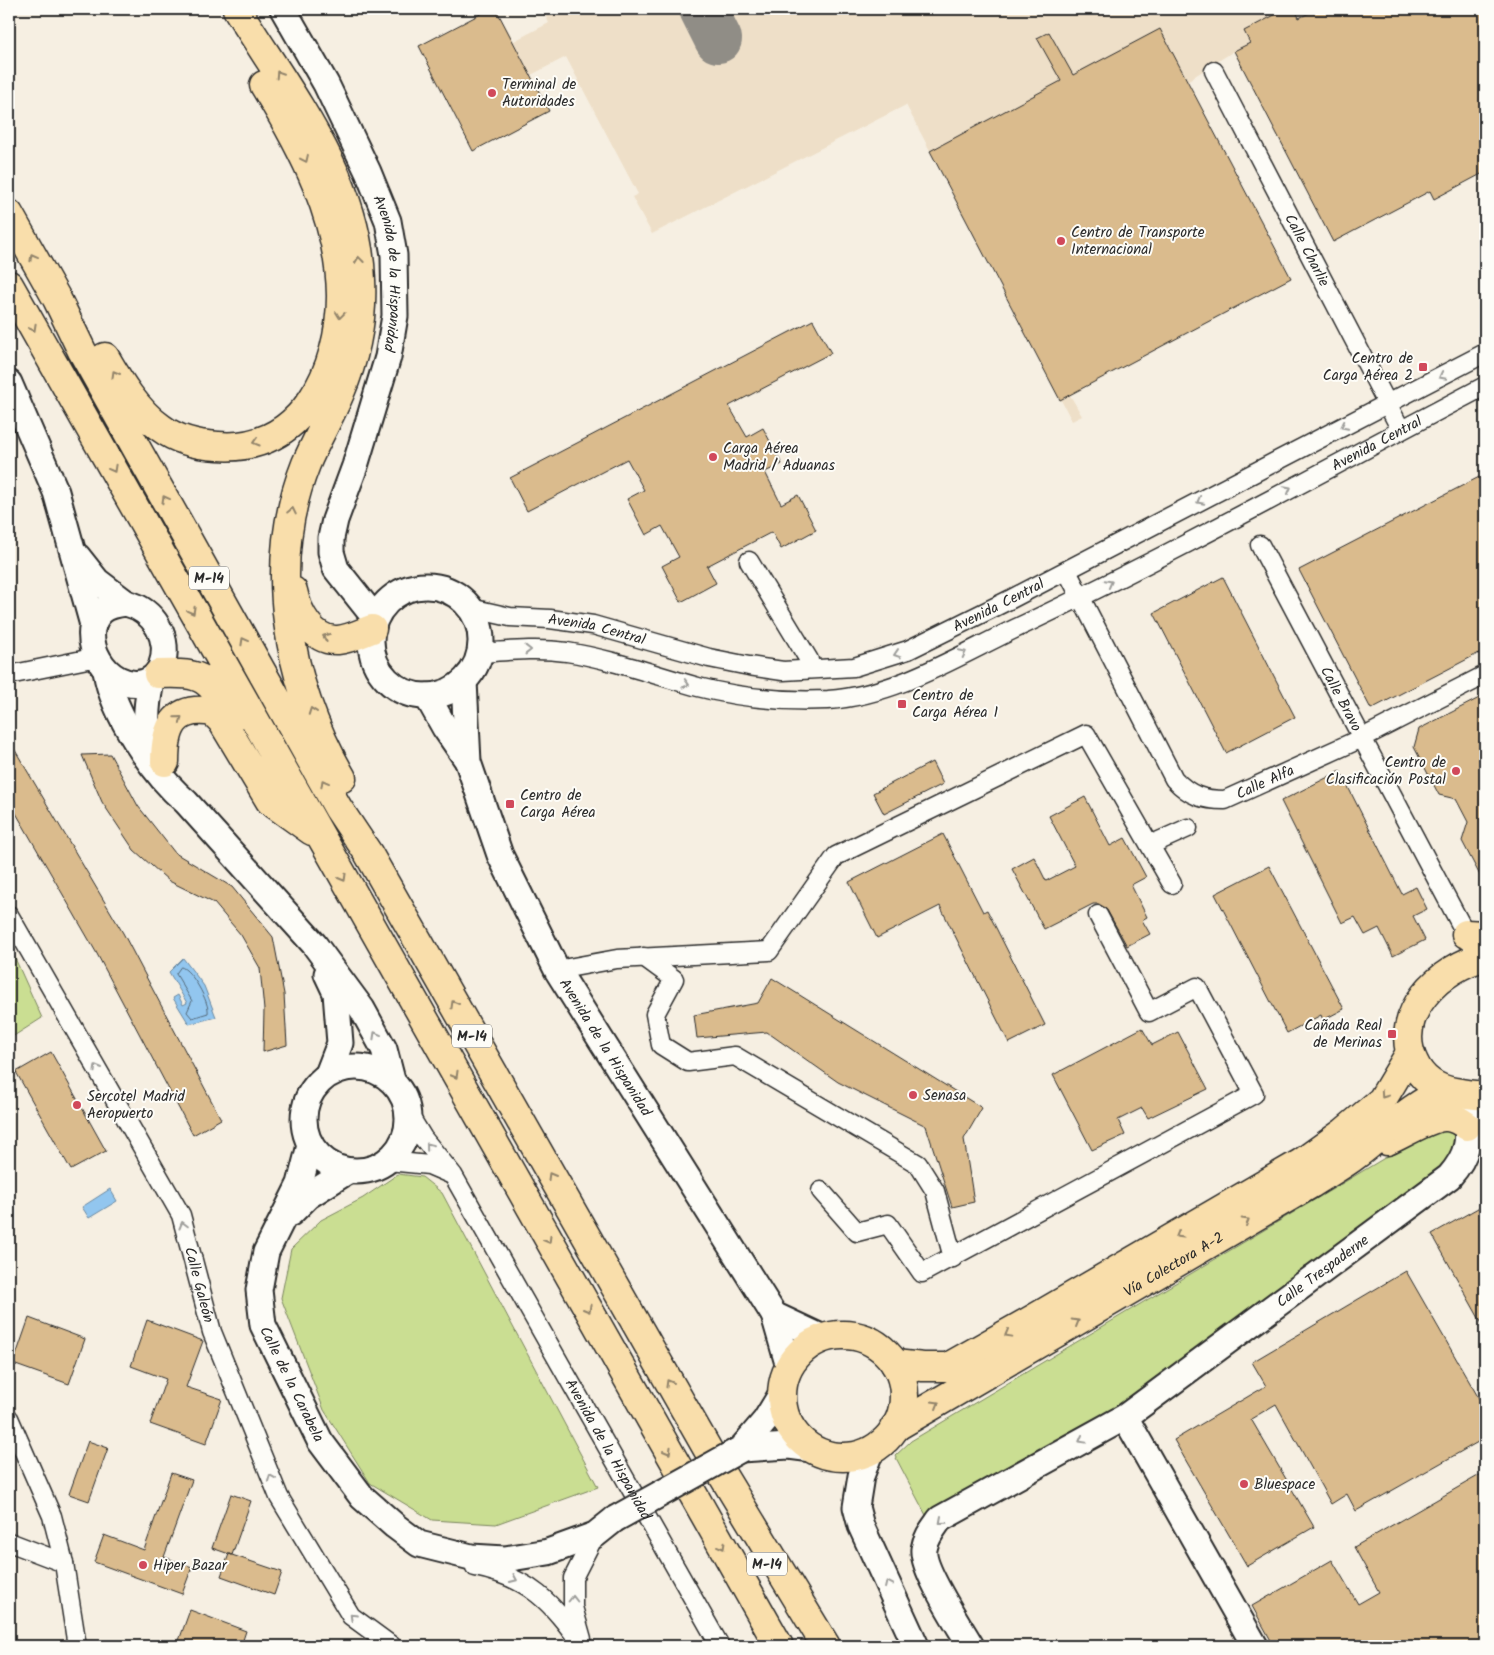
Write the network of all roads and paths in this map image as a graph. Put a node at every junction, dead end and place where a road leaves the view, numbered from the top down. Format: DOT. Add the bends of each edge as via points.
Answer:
graph roads {
  1 [pos="218,9"];
  2 [pos="237,9"];
  3 [pos="283,9"];
  4 [pos="1214,71"];
  5 [pos="9,214"];
  6 [pos="9,285"];
  7 [pos="56,299"];
  8 [pos="1485,353"];
  9 [pos="9,383"];
  10 [pos="1485,386"];
  11 [pos="1388,404"];
  12 [pos="1401,430"];
  13 [pos="1260,545"];
  14 [pos="71,546"];
  15 [pos="331,552"];
  16 [pos="285,560"];
  17 [pos="749,561"];
  18 [pos="1067,571"];
  19 [pos="401,593"];
  20 [pos="1079,598"];
  21 [pos="126,602"];
  22 [pos="470,608"];
  23 [pos="373,623"];
  24 [pos="93,625"];
  25 [pos="480,653"];
  26 [pos="809,660"];
  27 [pos="102,664"];
  28 [pos="9,675"];
  29 [pos="1485,675"];
  30 [pos="154,677"];
  31 [pos="464,681"];
  32 [pos="427,696"];
  33 [pos="1362,738"];
  34 [pos="165,762"];
  35 [pos="468,762"];
  36 [pos="288,780"];
  37 [pos="186,802"];
  38 [pos="1188,828"];
  39 [pos="319,836"];
  40 [pos="1150,845"];
  41 [pos="368,853"];
  42 [pos="1172,884"];
  43 [pos="9,915"];
  44 [pos="1098,915"];
  45 [pos="314,944"];
  46 [pos="1478,946"];
  47 [pos="644,957"];
  48 [pos="556,970"];
  49 [pos="1410,1053"];
  50 [pos="328,1074"];
  51 [pos="392,1080"];
  52 [pos="1466,1093"];
  53 [pos="409,1115"];
  54 [pos="1467,1126"];
  55 [pos="310,1146"];
  56 [pos="1356,1156"];
  57 [pos="388,1162"];
  58 [pos="346,1172"];
  59 [pos="453,1175"];
  60 [pos="821,1190"];
  61 [pos="284,1220"];
  62 [pos="953,1258"];
  63 [pos="774,1315"];
  64 [pos="823,1338"];
  65 [pos="895,1364"];
  66 [pos="785,1380"];
  67 [pos="1125,1417"];
  68 [pos="9,1418"];
  69 [pos="894,1428"];
  70 [pos="742,1449"];
  71 [pos="812,1449"];
  72 [pos="871,1450"];
  73 [pos="727,1482"];
  74 [pos="615,1520"];
  75 [pos="395,1526"];
  76 [pos="595,1534"];
  77 [pos="9,1542"];
  78 [pos="419,1544"];
  79 [pos="64,1563"];
  80 [pos="77,1646"];
  81 [pos="392,1646"];
  82 [pos="583,1646"];
  83 [pos="720,1646"];
  84 [pos="778,1646"];
  85 [pos="808,1646"];
  86 [pos="826,1646"];
  87 [pos="916,1646"];
  88 [pos="971,1646"];
  89 [pos="1255,1646"];
  1 -- 7 [label="main road, one-way" via="299,146 329,217 339,268 340,312 332,355 319,390 301,416 258,442 228,447 180,438 162,429 144,413 120,382 95,340"];
  16 -- 2 [label="main road, one-way" via="291,510 306,464 350,368 361,309 362,280 350,217 331,166 305,115"];
  3 -- 15 [label="street, Avenida de la Hispanidad" via="326,84 368,172 388,221 394,255 395,316 388,357 335,520"];
  4 -- 11 [label="street, Calle Charlie"];
  7 -- 5 [label="main road, M-14, one-way"];
  6 -- 36 [label="main road, M-14, one-way"];
  41 -- 7 [label="main road, M-14, one-way" via="333,799"];
  8 -- 11 [label="street, Avenida Central, one-way"];
  9 -- 14 [label="street" via="56,492"];
  10 -- 12 [label="street, Avenida Central"];
  11 -- 12 [label="street, Calle Charlie"];
  11 -- 18 [label="street, Avenida Central, one-way"];
  20 -- 12 [label="street, Avenida Central, one-way"];
  13 -- 33 [label="street, Calle Bravo"];
  14 -- 21 [label="street" via="96,581"];
  14 -- 24 [label="street"];
  15 -- 19 [label="street" via="355,576 371,586"];
  15 -- 23 [label="street" via="336,569 357,593"];
  23 -- 16 [label="main road, one-way" via="339,640 318,634 298,610"];
  41 -- 16 [label="main road, one-way" via="349,790 329,756 301,679 286,614"];
  17 -- 26 [label="street"];
  18 -- 20 [label="street, Calle Alfa"];
  18 -- 22 [label="street, Avenida Central, one-way" via="908,650 854,668 783,671 749,666 593,625 550,618 510,617"];
  19 -- 22 [label="street" via="413,587 443,588"];
  19 -- 23 [label="street" via="382,609"];
  25 -- 20 [label="street, Avenida Central, one-way" via="524,649 569,652 743,697 780,701 830,699 894,686"];
  20 -- 33 [label="street, Calle Alfa" via="1174,779 1196,797 1225,800"];
  21 -- 24 [label="street" via="100,612"];
  21 -- 30 [label="street" via="138,606 160,629 164,659"];
  22 -- 25 [label="street" via="478,622"];
  23 -- 32 [label="street" via="370,644 379,671 401,691"];
  24 -- 27 [label="street" via="92,640"];
  25 -- 31 [label="street"];
  27 -- 28 [label="street"];
  27 -- 30 [label="street" via="122,682 137,684"];
  27 -- 37 [label="street" via="110,692 148,762 169,788"];
  29 -- 33 [label="street, Calle Alfa"];
  30 -- 34 [label="street" via="146,711 149,738"];
  30 -- 36 [label="main road" via="186,673 201,678 216,689 255,757"];
  31 -- 32 [label="street" via="453,689"];
  31 -- 35 [label="street, Avenida de la Hispanidad"];
  32 -- 35 [label="street, Avenida de la Hispanidad"];
  33 -- 46 [label="street, Calle Bravo"];
  34 -- 37 [label="street"];
  34 -- 39 [label="main road, one-way" via="165,740 179,716 196,710 212,712 222,720 270,801"];
  35 -- 48 [label="street, Avenida de la Hispanidad" via="500,855"];
  36 -- 39 [label="main road, M-14"];
  37 -- 45 [label="street"];
  38 -- 40 [label="street"];
  39 -- 84 [label="main road, M-14, one-way"];
  40 -- 42 [label="street"];
  40 -- 47 [label="street" via="1086,734 836,856 769,951"];
  73 -- 41 [label="main road, M-14, one-way"];
  81 -- 43 [label="street, Calle Galeón, one-way" via="350,1616 279,1497 212,1332 181,1215"];
  44 -- 62 [label="street" via="1149,1012 1197,988 1254,1094"];
  45 -- 50 [label="street" via="336,994 340,1043"];
  51 -- 45 [label="street, one-way" via="384,1050 362,1009"];
  46 -- 49 [label="main road" via="1436,983 1413,1013 1408,1035"];
  47 -- 48 [label="street" via="617,958"];
  47 -- 62 [label="street" via="674,980 655,1014 660,1045 688,1062 735,1056 918,1164 935,1191"];
  48 -- 63 [label="street, Avenida de la Hispanidad"];
  49 -- 52 [label="main road" via="1419,1072 1432,1084"];
  49 -- 65 [label="main road, Vía Colectora A-2, one-way" via="1382,1100 1301,1163 948,1366"];
  50 -- 51 [label="street" via="344,1068 361,1067 378,1071"];
  50 -- 55 [label="street" via="314,1088 305,1106 304,1126"];
  51 -- 53 [label="street" via="403,1096"];
  52 -- 54 [label="street, Calle Trespaderne"];
  52 -- 56 [label="main road, Vía Colectora A-2" via="1426,1098"];
  53 -- 57 [label="street" via="407,1133 400,1149"];
  59 -- 53 [label="street, Avenida de la Hispanidad, one-way"];
  54 -- 56 [label="main road" via="1445,1116"];
  54 -- 67 [label="street, Calle Trespaderne" via="1467,1152 1449,1178"];
  55 -- 58 [label="street" via="319,1158"];
  55 -- 61 [label="street" via="300,1184"];
  69 -- 56 [label="main road, Vía Colectora A-2, one-way"];
  57 -- 58 [label="street" via="368,1171"];
  57 -- 59 [label="street" via="429,1165"];
  58 -- 61 [label="street" via="308,1196"];
  59 -- 83 [label="street, Avenida de la Hispanidad"];
  60 -- 62 [label="street" via="858,1232 888,1224 922,1273"];
  61 -- 75 [label="street, Calle de la Carabela" via="266,1252 259,1290 263,1325 320,1441 362,1496"];
  63 -- 64 [label="street"];
  63 -- 66 [label="street, Avenida de la Hispanidad"];
  64 -- 65 [label="main road" via="856,1336 885,1351"];
  64 -- 66 [label="main road" via="798,1355"];
  65 -- 69 [label="main road" via="904,1396"];
  66 -- 70 [label="street" via="765,1421"];
  66 -- 71 [label="main road" via="784,1415 795,1434"];
  67 -- 88 [label="street, Calle Trespaderne, one-way" via="940,1519 928,1535 923,1551 926,1568"];
  67 -- 89 [label="street"];
  68 -- 79 [label="street" via="52,1516"];
  69 -- 72 [label="main road"];
  70 -- 71 [label="street" via="789,1446"];
  70 -- 74 [label="street, bridge"];
  71 -- 72 [label="main road" via="841,1457"];
  87 -- 72 [label="street, one-way" via="861,1526 856,1507 861,1476"];
  73 -- 85 [label="main road, M-14"];
  73 -- 86 [label="main road"];
  74 -- 75 [label="street, Calle de la Carabela" via="545,1543 506,1548 472,1546"];
  74 -- 76 [label="street, Calle de la Carabela"];
  75 -- 78 [label="street, Calle de la Carabela"];
  76 -- 78 [label="street, Calle de la Carabela" via="548,1552 506,1559 471,1556"];
  82 -- 76 [label="street, Calle de la Carabela, one-way" via="573,1607 573,1578"];
  77 -- 79 [label="street"];
  78 -- 82 [label="street, Calle de la Carabela, one-way" via="468,1565 496,1571 524,1583 555,1607"];
  79 -- 80 [label="street"];
}
